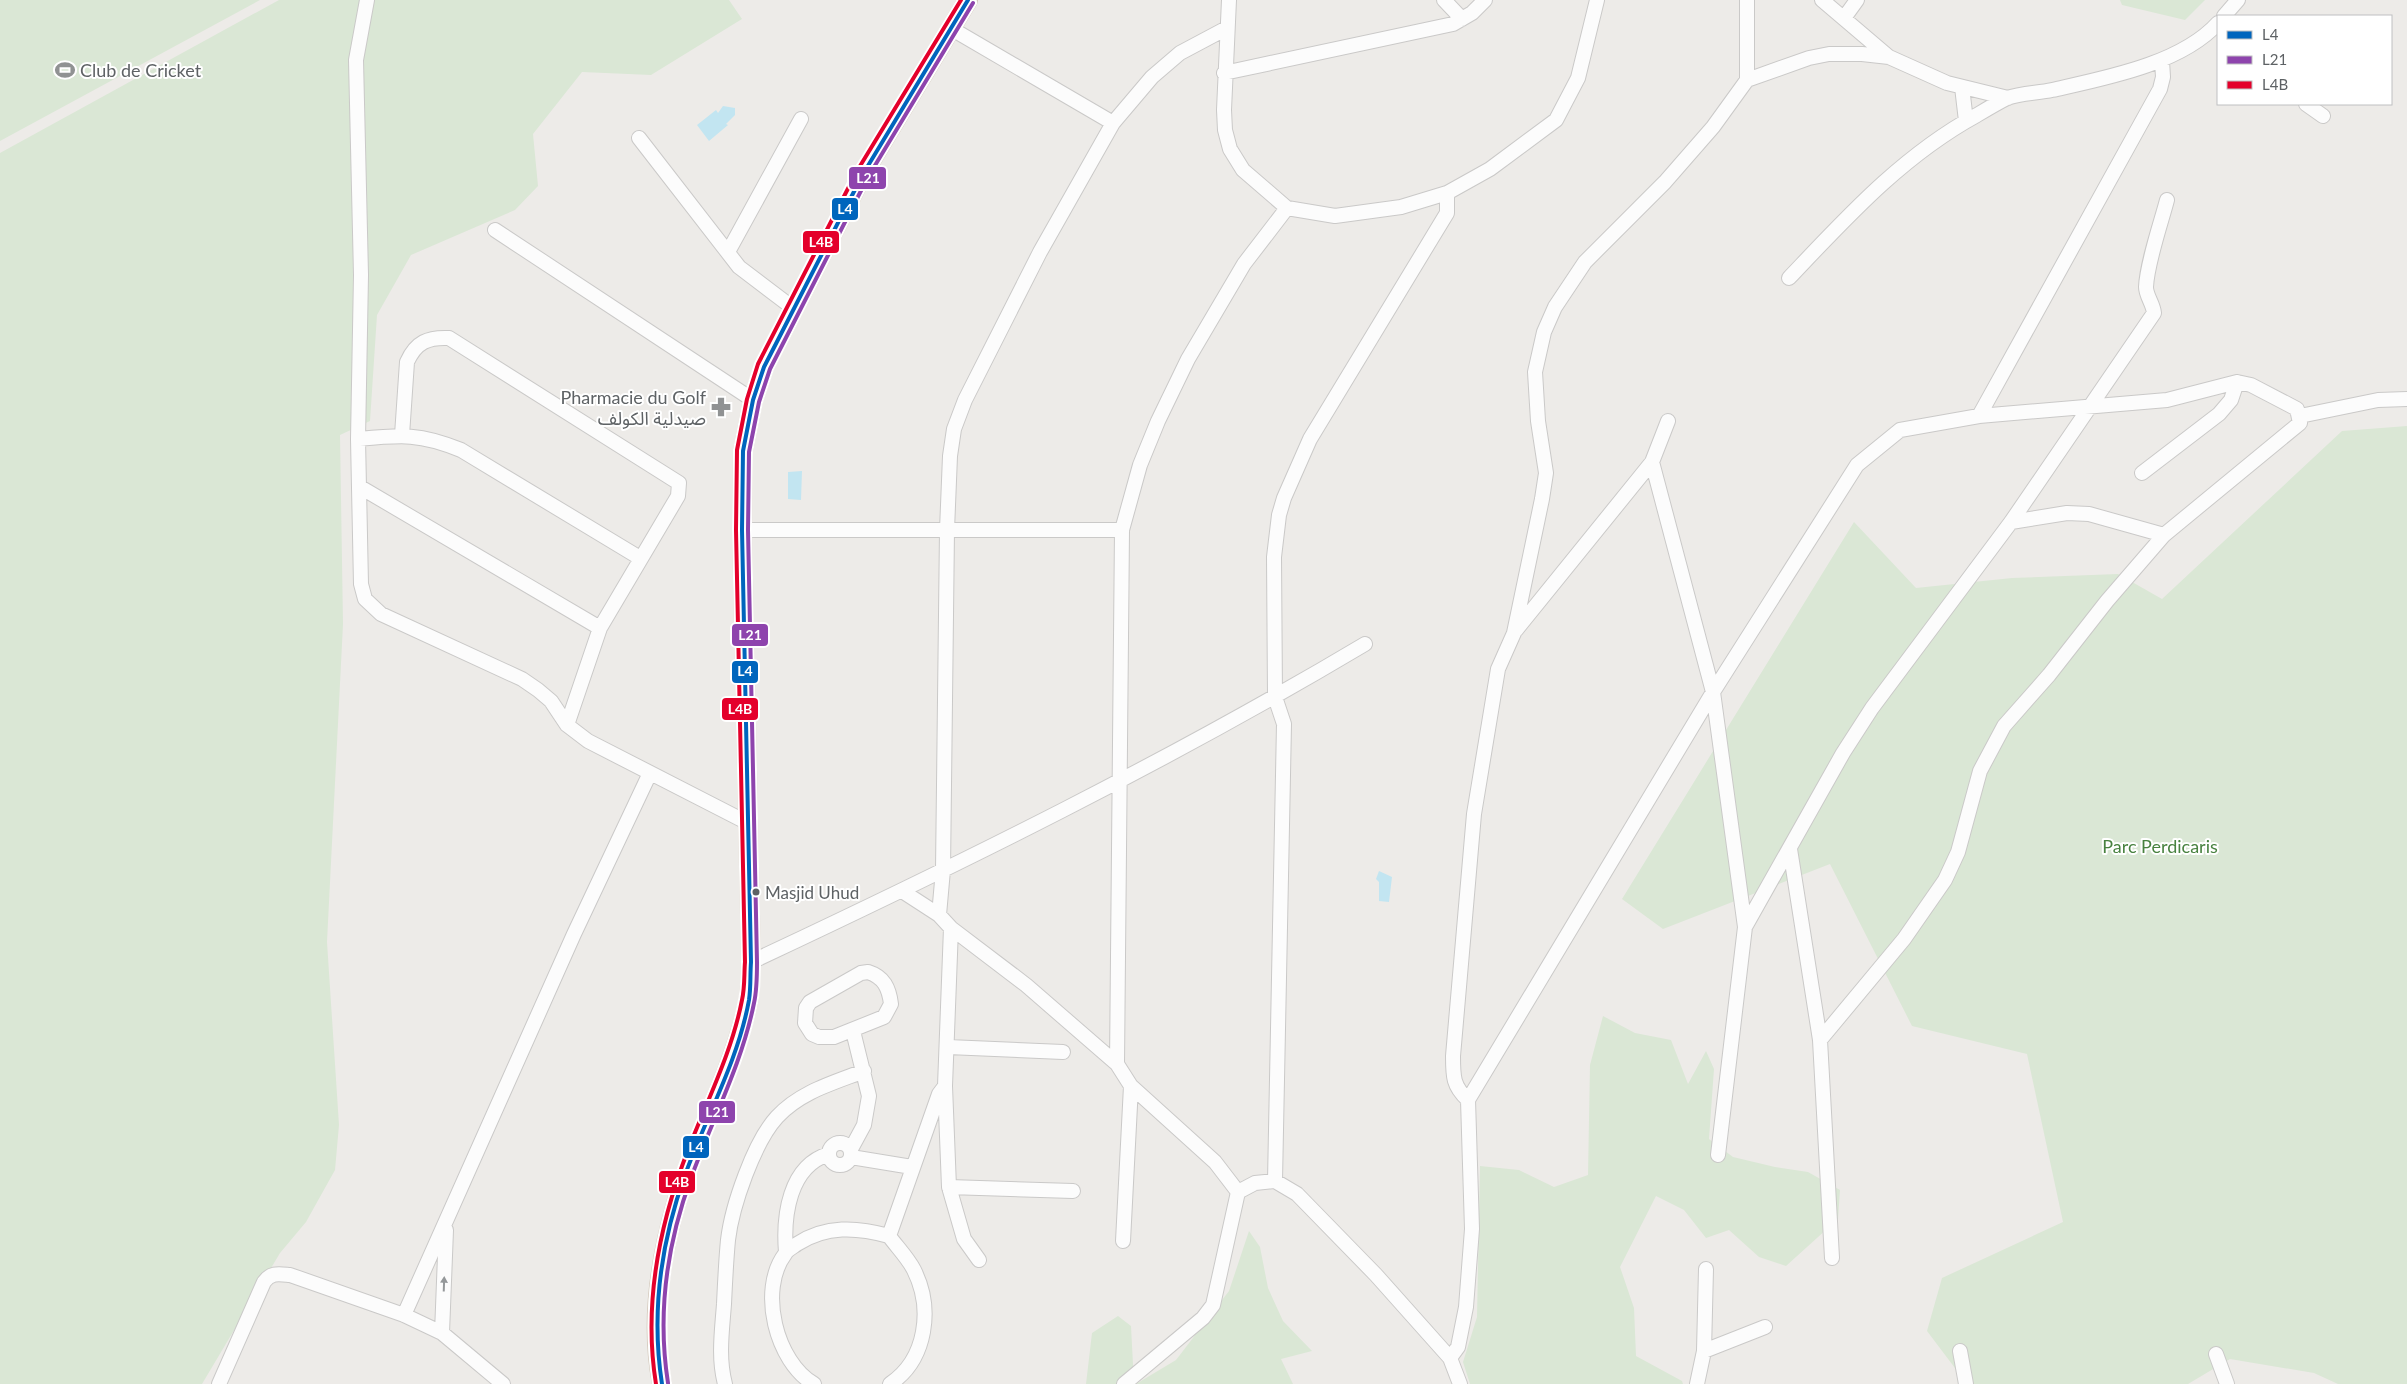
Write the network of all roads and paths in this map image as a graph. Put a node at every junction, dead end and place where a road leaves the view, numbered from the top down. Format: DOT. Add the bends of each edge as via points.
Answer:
graph roads {
  1 [pos="367,0"];
  2 [pos="968,0"];
  3 [pos="1229,0"];
  4 [pos="1444,0"];
  5 [pos="1485,0"];
  6 [pos="1597,0"];
  7 [pos="1747,0"];
  8 [pos="1822,0"];
  9 [pos="1857,0"];
  10 [pos="2238,0"];
  11 [pos="2225,15"];
  12 [pos="1844,18"];
  13 [pos="1462,19"];
  14 [pos="1227,28"];
  15 [pos="952,29"];
  16 [pos="2215,32"];
  17 [pos="1889,57"];
  18 [pos="2162,61"];
  19 [pos="1224,73"];
  20 [pos="1747,80"];
  21 [pos="1962,88"];
  22 [pos="2008,98"];
  23 [pos="2307,105"];
  24 [pos="2323,116"];
  25 [pos="800,119"];
  26 [pos="1966,121"];
  27 [pos="1113,123"];
  28 [pos="639,138"];
  29 [pos="1447,193"];
  30 [pos="2168,200"];
  31 [pos="1287,208"];
  32 [pos="495,230"];
  33 [pos="728,252"];
  34 [pos="1789,278"];
  35 [pos="793,308"];
  36 [pos="2236,382"];
  37 [pos="2407,399"];
  38 [pos="753,400"];
  39 [pos="2090,405"];
  40 [pos="1979,416"];
  41 [pos="2300,416"];
  42 [pos="1668,421"];
  43 [pos="402,435"];
  44 [pos="358,439"];
  45 [pos="1652,462"];
  46 [pos="2142,473"];
  47 [pos="360,487"];
  48 [pos="2011,522"];
  49 [pos="742,530"];
  50 [pos="947,530"];
  51 [pos="1122,530"];
  52 [pos="2164,535"];
  53 [pos="640,558"];
  54 [pos="600,628"];
  55 [pos="1514,633"];
  56 [pos="1365,644"];
  57 [pos="1713,692"];
  58 [pos="1275,697"];
  59 [pos="567,725"];
  60 [pos="650,773"];
  61 [pos="1121,780"];
  62 [pos="748,824"];
  63 [pos="1790,849"];
  64 [pos="943,870"];
  65 [pos="902,891"];
  66 [pos="939,915"];
  67 [pos="1745,927"];
  68 [pos="951,928"];
  69 [pos="751,962"];
  70 [pos="853,1031"];
  71 [pos="1820,1040"];
  72 [pos="948,1047"];
  73 [pos="1063,1052"];
  74 [pos="1117,1064"];
  75 [pos="864,1071"];
  76 [pos="945,1086"];
  77 [pos="1131,1086"];
  78 [pos="1468,1100"];
  79 [pos="851,1153"];
  80 [pos="1718,1156"];
  81 [pos="912,1167"];
  82 [pos="1275,1181"];
  83 [pos="949,1187"];
  84 [pos="1073,1191"];
  85 [pos="1238,1192"];
  86 [pos="447,1222"];
  87 [pos="889,1236"];
  88 [pos="1123,1241"];
  89 [pos="786,1252"];
  90 [pos="1832,1258"];
  91 [pos="979,1260"];
  92 [pos="1706,1269"];
  93 [pos="404,1315"];
  94 [pos="1765,1327"];
  95 [pos="442,1333"];
  96 [pos="1704,1351"];
  97 [pos="1960,1351"];
  98 [pos="2216,1354"];
  99 [pos="1450,1358"];
  100 [pos="219,1384"];
  101 [pos="503,1384"];
  102 [pos="662,1384"];
  103 [pos="726,1384"];
  104 [pos="814,1384"];
  105 [pos="890,1384"];
  106 [pos="1124,1384"];
  107 [pos="1460,1384"];
  108 [pos="1697,1384"];
  109 [pos="1966,1384"];
  110 [pos="2227,1384"];
  1 -- 44 [label="street" via="356,60 361,275"];
  2 -- 15 [label="main road"];
  3 -- 14 [label="street"];
  4 -- 13 [label="street"];
  5 -- 13 [label="street"];
  6 -- 29 [label="street" via="1578,78 1556,120 1490,168"];
  7 -- 20 [label="street"];
  8 -- 12 [label="street"];
  9 -- 12 [label="street"];
  10 -- 11 [label="street"];
  12 -- 17 [label="street"];
  13 -- 19 [label="street" via="1452,24"];
  14 -- 19 [label="street"];
  14 -- 27 [label="street" via="1180,53 1152,77"];
  15 -- 27 [label="street"];
  15 -- 35 [label="main road" via="863,174"];
  16 -- 18 [label="street"];
  17 -- 20 [label="street" via="1829,54"];
  17 -- 21 [label="street"];
  18 -- 22 [label="street"];
  18 -- 40 [label="street" via="2160,89"];
  19 -- 31 [label="street" via="1225,130 1230,149 1243,170"];
  20 -- 55 [label="street" via="1713,127 1665,182 1585,262 1555,307 1544,332 1534,372 1546,473"];
  21 -- 22 [label="street"];
  21 -- 26 [label="street"];
  22 -- 26 [label="street"];
  23 -- 24 [label="street"];
  25 -- 33 [label="street"];
  26 -- 34 [label="street" via="1937,138 1896,170"];
  27 -- 50 [label="street" via="1040,252 965,400 954,429 950,456"];
  28 -- 33 [label="street"];
  29 -- 31 [label="street" via="1400,207 1336,216"];
  29 -- 58 [label="street" via="1447,213 1310,439 1284,498 1274,557"];
  30 -- 39 [label="street" via="2146,287 2154,313"];
  31 -- 51 [label="street" via="1244,264 1188,359 1140,465"];
  32 -- 38 [label="street"];
  33 -- 35 [label="street" via="739,267"];
  35 -- 38 [label="main road" via="764,367"];
  36 -- 39 [label="street" via="2168,400"];
  36 -- 41 [label="street" via="2251,385 2284,402 2297,409"];
  36 -- 46 [label="street" via="2231,400 2219,414"];
  37 -- 41 [label="street" via="2378,400"];
  38 -- 49 [label="main road" via="743,451"];
  39 -- 40 [label="street"];
  39 -- 48 [label="street"];
  40 -- 57 [label="street" via="1900,430 1857,464"];
  41 -- 52 [label="street" via="2300,423"];
  42 -- 45 [label="street"];
  43 -- 44 [label="street"];
  43 -- 53 [label="street" via="435,439 461,450"];
  43 -- 53 [label="street" via="407,362 412,352 427,338 449,338 679,484 678,496"];
  44 -- 47 [label="street"];
  45 -- 55 [label="street"];
  45 -- 57 [label="street"];
  47 -- 54 [label="street"];
  47 -- 59 [label="street" via="361,584 365,599 372,608 402,626 522,679 551,701"];
  48 -- 52 [label="street" via="2067,513 2090,514"];
  48 -- 63 [label="street" via="1872,708"];
  49 -- 50 [label="street"];
  49 -- 62 [label="main road"];
  50 -- 51 [label="street"];
  50 -- 64 [label="street"];
  51 -- 61 [label="street"];
  52 -- 71 [label="street" via="2004,726 1980,771 1961,843 1945,880 1904,939"];
  53 -- 54 [label="street"];
  54 -- 59 [label="street"];
  55 -- 78 [label="street" via="1498,669 1474,814 1453,1056 1456,1090"];
  56 -- 58 [label="street"];
  57 -- 67 [label="street"];
  57 -- 78 [label="street"];
  58 -- 61 [label="street"];
  58 -- 82 [label="street" via="1284,724"];
  59 -- 60 [label="street" via="606,751"];
  60 -- 62 [label="street"];
  60 -- 86 [label="street" via="574,934"];
  61 -- 64 [label="street"];
  61 -- 74 [label="street"];
  62 -- 69 [label="main road"];
  63 -- 67 [label="street"];
  63 -- 71 [label="street"];
  64 -- 65 [label="street"];
  64 -- 66 [label="street"];
  65 -- 66 [label="street"];
  65 -- 69 [label="street"];
  66 -- 68 [label="street"];
  67 -- 80 [label="street"];
  68 -- 72 [label="street"];
  68 -- 74 [label="street" via="1026,985"];
  69 -- 102 [label="main road" via="748,1005 738,1039 668,1234 656,1321"];
  70 -- 70 [label="street" via="884,1017 891,1004 886,984 874,974 861,974 818,996 806,1008 804,1023 812,1034 834,1037"];
  70 -- 75 [label="street"];
  71 -- 90 [label="street"];
  72 -- 73 [label="street"];
  72 -- 76 [label="street"];
  74 -- 77 [label="street"];
  75 -- 79 [label="street" via="869,1096 867,1115"];
  75 -- 103 [label="street" via="796,1100 777,1117 762,1138 744,1179 728,1238 721,1345"];
  76 -- 81 [label="street" via="939,1094"];
  76 -- 83 [label="street"];
  77 -- 85 [label="street" via="1215,1162"];
  77 -- 88 [label="street"];
  78 -- 99 [label="street" via="1472,1228 1468,1288 1458,1347"];
  79 -- 81 [label="street"];
  79 -- 89 [label="street" via="846,1144 838,1142 829,1154 815,1158 797,1181 785,1217"];
  81 -- 87 [label="street"];
  82 -- 85 [label="street" via="1255,1183"];
  82 -- 99 [label="street" via="1297,1194 1376,1275"];
  83 -- 84 [label="street"];
  83 -- 91 [label="street" via="964,1239"];
  85 -- 106 [label="street" via="1213,1305 1203,1318"];
  86 -- 93 [label="street"];
  95 -- 86 [label="street, one-way"];
  87 -- 89 [label="street" via="868,1231 828,1230 805,1238"];
  87 -- 105 [label="street" via="913,1268 921,1286 924,1306 923,1336 917,1353 910,1366"];
  89 -- 104 [label="street" via="774,1279 774,1315 778,1336 795,1368"];
  92 -- 96 [label="street"];
  93 -- 95 [label="street"];
  93 -- 100 [label="street" via="276,1273 268,1276"];
  94 -- 96 [label="street"];
  95 -- 101 [label="street"];
  96 -- 108 [label="street"];
  97 -- 109 [label="street"];
  98 -- 110 [label="street"];
  99 -- 107 [label="street"];
}
